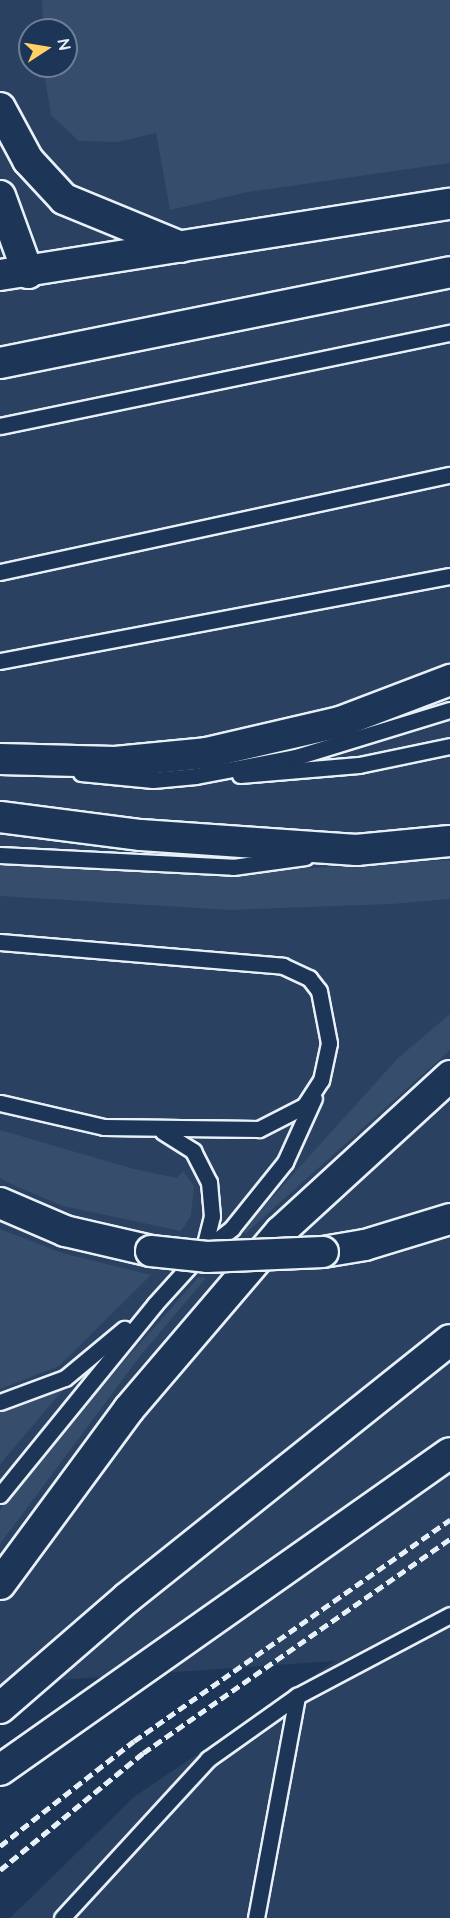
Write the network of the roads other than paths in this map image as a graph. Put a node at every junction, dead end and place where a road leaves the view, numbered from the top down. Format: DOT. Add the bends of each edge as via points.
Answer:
graph roads {
  1 [pos="0,108"];
  2 [pos="0,196"];
  3 [pos="450,204"];
  4 [pos="181,247"];
  5 [pos="450,272"];
  6 [pos="14,274"];
  7 [pos="450,333"];
  8 [pos="0,363"];
  9 [pos="0,426"];
  10 [pos="450,475"];
  11 [pos="0,572"];
  12 [pos="450,576"];
  13 [pos="0,661"];
  14 [pos="450,680"];
  15 [pos="450,710"];
  16 [pos="450,746"];
  17 [pos="0,760"];
  18 [pos="196,776"];
  19 [pos="0,817"];
  20 [pos="450,841"];
  21 [pos="356,850"];
  22 [pos="0,855"];
  23 [pos="0,942"];
  24 [pos="450,1076"];
  25 [pos="321,1080"];
  26 [pos="0,1102"];
  27 [pos="158,1129"];
  28 [pos="0,1203"];
  29 [pos="450,1219"];
  30 [pos="203,1251"];
  31 [pos="154,1304"];
  32 [pos="450,1340"];
  33 [pos="0,1402"];
  34 [pos="450,1453"];
  35 [pos="0,1495"];
  36 [pos="0,1584"];
  37 [pos="450,1615"];
  38 [pos="297,1696"];
  39 [pos="0,1708"];
  40 [pos="0,1770"];
  41 [pos="62,1918"];
  42 [pos="256,1918"];
  1 -- 4 [label="street" via="28,160 64,200"];
  2 -- 6 [label="street"];
  3 -- 4 [label="street"];
  4 -- 6 [label="street"];
  5 -- 8 [label="street"];
  7 -- 9 [label="lane"];
  10 -- 11 [label="lane"];
  12 -- 13 [label="lane"];
  14 -- 17 [label="street" via="340,722 218,751 115,762"];
  15 -- 18 [label="lane" via="296,757"];
  16 -- 18 [label="lane" via="326,769"];
  17 -- 18 [label="lane" via="111,778"];
  19 -- 21 [label="street" via="141,835"];
  20 -- 21 [label="street"];
  21 -- 22 [label="lane" via="233,867"];
  23 -- 25 [label="lane" via="297,970 309,978 326,1005 329,1043"];
  24 -- 36 [label="street" via="280,1232 129,1409"];
  25 -- 27 [label="lane" via="304,1106 277,1123 241,1132"];
  25 -- 30 [label="lane" via="285,1162 232,1228"];
  26 -- 27 [label="lane" via="76,1123"];
  27 -- 30 [label="lane" via="193,1151 209,1182 212,1216"];
  28 -- 29 [label="street, bridge" via="65,1231 151,1251 207,1257 323,1252 365,1245"];
  30 -- 31 [label="lane"];
  31 -- 33 [label="lane" via="65,1378"];
  31 -- 35 [label="lane"];
  32 -- 39 [label="street" via="127,1598"];
  34 -- 40 [label="street"];
  37 -- 38 [label="lane"];
  38 -- 41 [label="lane" via="208,1759"];
  38 -- 42 [label="lane"];
}
